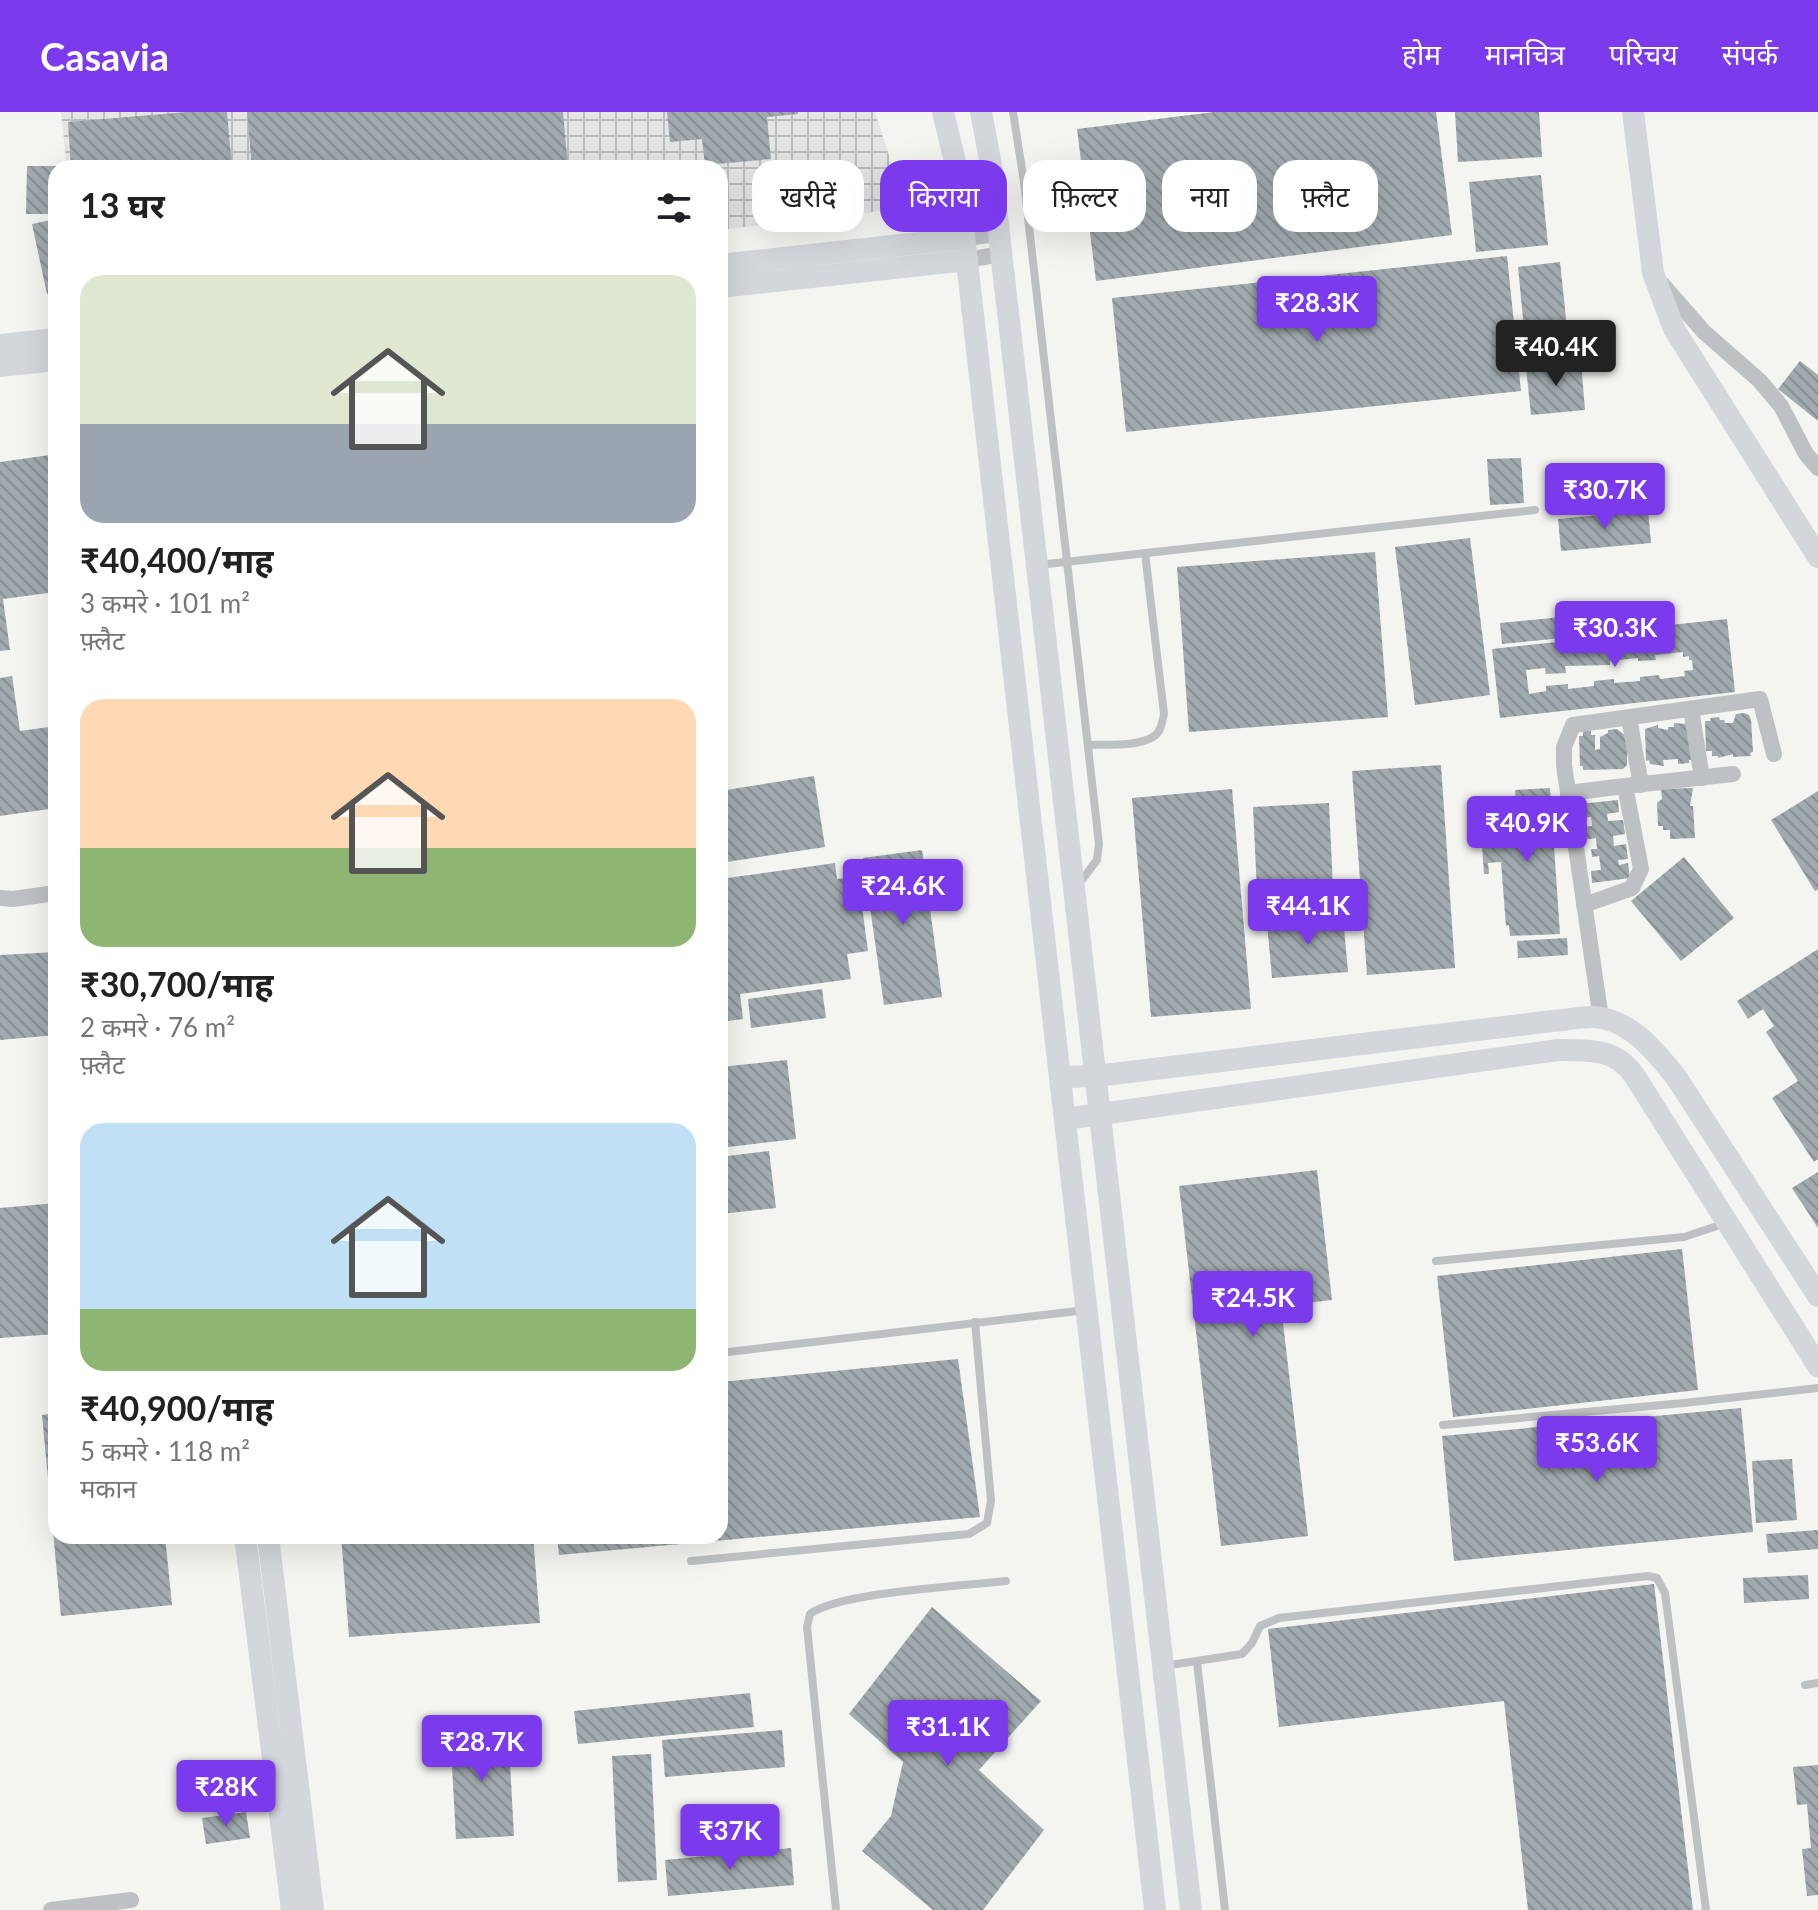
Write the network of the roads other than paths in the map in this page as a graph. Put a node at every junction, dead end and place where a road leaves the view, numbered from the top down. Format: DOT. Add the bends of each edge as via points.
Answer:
graph roads {
  1 [pos="943,112"];
  2 [pos="981,112"];
  3 [pos="1013,112"];
  4 [pos="1633,112"];
  5 [pos="1000,244"];
  6 [pos="965,249"];
  7 [pos="728,264"];
  8 [pos="1653,273"];
  9 [pos="728,286"];
  10 [pos="48,340"];
  11 [pos="0,345"];
  12 [pos="48,361"];
  13 [pos="0,366"];
  14 [pos="1818,468"];
  15 [pos="1535,510"];
  16 [pos="1145,553"];
  17 [pos="1818,557"];
  18 [pos="1066,562"];
  19 [pos="1037,565"];
  20 [pos="1691,709"];
  21 [pos="1629,718"];
  22 [pos="1088,745"];
  23 [pos="1774,754"];
  24 [pos="1733,774"];
  25 [pos="1702,778"];
  26 [pos="1633,786"];
  27 [pos="1568,793"];
  28 [pos="1074,888"];
  29 [pos="48,894"];
  30 [pos="0,898"];
  31 [pos="1584,905"];
  32 [pos="1608,1020"];
  33 [pos="1608,1054"];
  34 [pos="1096,1076"];
  35 [pos="1060,1077"];
  36 [pos="1099,1113"];
  37 [pos="1065,1119"];
  38 [pos="1727,1223"];
  39 [pos="1436,1261"];
  40 [pos="1818,1296"];
  41 [pos="1086,1310"];
  42 [pos="975,1322"];
  43 [pos="728,1352"];
  44 [pos="1818,1366"];
  45 [pos="1818,1388"];
  46 [pos="1443,1425"];
  47 [pos="246,1544"];
  48 [pos="269,1544"];
  49 [pos="691,1561"];
  50 [pos="1006,1581"];
  51 [pos="1197,1662"];
  52 [pos="1163,1666"];
  53 [pos="1818,1683"];
  54 [pos="1805,1685"];
  55 [pos="131,1900"];
  56 [pos="51,1910"];
  57 [pos="292,1910"];
  58 [pos="313,1910"];
  59 [pos="836,1910"];
  60 [pos="1155,1910"];
  61 [pos="1191,1910"];
  62 [pos="1225,1910"];
  63 [pos="1706,1910"];
  1 -- 6 [label="street" via="956,166"];
  2 -- 5 [label="street"];
  3 -- 18 [label="lane"];
  4 -- 8 [label="street"];
  5 -- 6 [label="street"];
  5 -- 19 [label="street"];
  6 -- 7 [label="street"];
  6 -- 9 [label="street"];
  6 -- 35 [label="street"];
  8 -- 14 [label="street" via="1704,332 1760,381"];
  8 -- 17 [label="street" via="1674,329"];
  10 -- 11 [label="street"];
  12 -- 13 [label="street"];
  15 -- 16 [label="lane"];
  16 -- 18 [label="lane"];
  16 -- 22 [label="lane" via="1164,714 1160,729 1136,742"];
  18 -- 19 [label="lane"];
  18 -- 22 [label="lane"];
  19 -- 28 [label="street"];
  20 -- 21 [label="street"];
  20 -- 23 [label="street" via="1760,699"];
  20 -- 25 [label="street"];
  21 -- 26 [label="street"];
  21 -- 27 [label="street" via="1573,725 1564,747"];
  22 -- 28 [label="lane" via="1099,844 1090,873"];
  24 -- 25 [label="street"];
  25 -- 26 [label="street"];
  26 -- 27 [label="street"];
  26 -- 31 [label="street" via="1641,869 1632,888"];
  27 -- 31 [label="street"];
  28 -- 34 [label="street"];
  29 -- 30 [label="street"];
  31 -- 32 [label="street"];
  32 -- 33 [label="street"];
  32 -- 34 [label="street" via="1553,1021"];
  32 -- 40 [label="street" via="1653,1049 1676,1077"];
  33 -- 36 [label="street" via="1558,1050"];
  33 -- 38 [label="street" via="1625,1062"];
  34 -- 35 [label="street"];
  34 -- 36 [label="street"];
  35 -- 37 [label="street"];
  36 -- 37 [label="street"];
  36 -- 52 [label="street"];
  37 -- 41 [label="street"];
  38 -- 39 [label="lane" via="1684,1237"];
  38 -- 44 [label="street"];
  41 -- 42 [label="lane"];
  41 -- 60 [label="street"];
  42 -- 43 [label="lane"];
  42 -- 49 [label="lane" via="991,1501 987,1523 969,1534"];
  45 -- 46 [label="lane"];
  47 -- 57 [label="street"];
  48 -- 58 [label="street"];
  50 -- 59 [label="lane" via="850,1599 810,1614 807,1627"];
  51 -- 52 [label="lane"];
  51 -- 62 [label="lane"];
  51 -- 63 [label="lane" via="1242,1654 1260,1626 1279,1618 1657,1578 1665,1593"];
  52 -- 61 [label="street"];
  53 -- 54 [label="lane"];
  55 -- 56 [label="street"];
}
